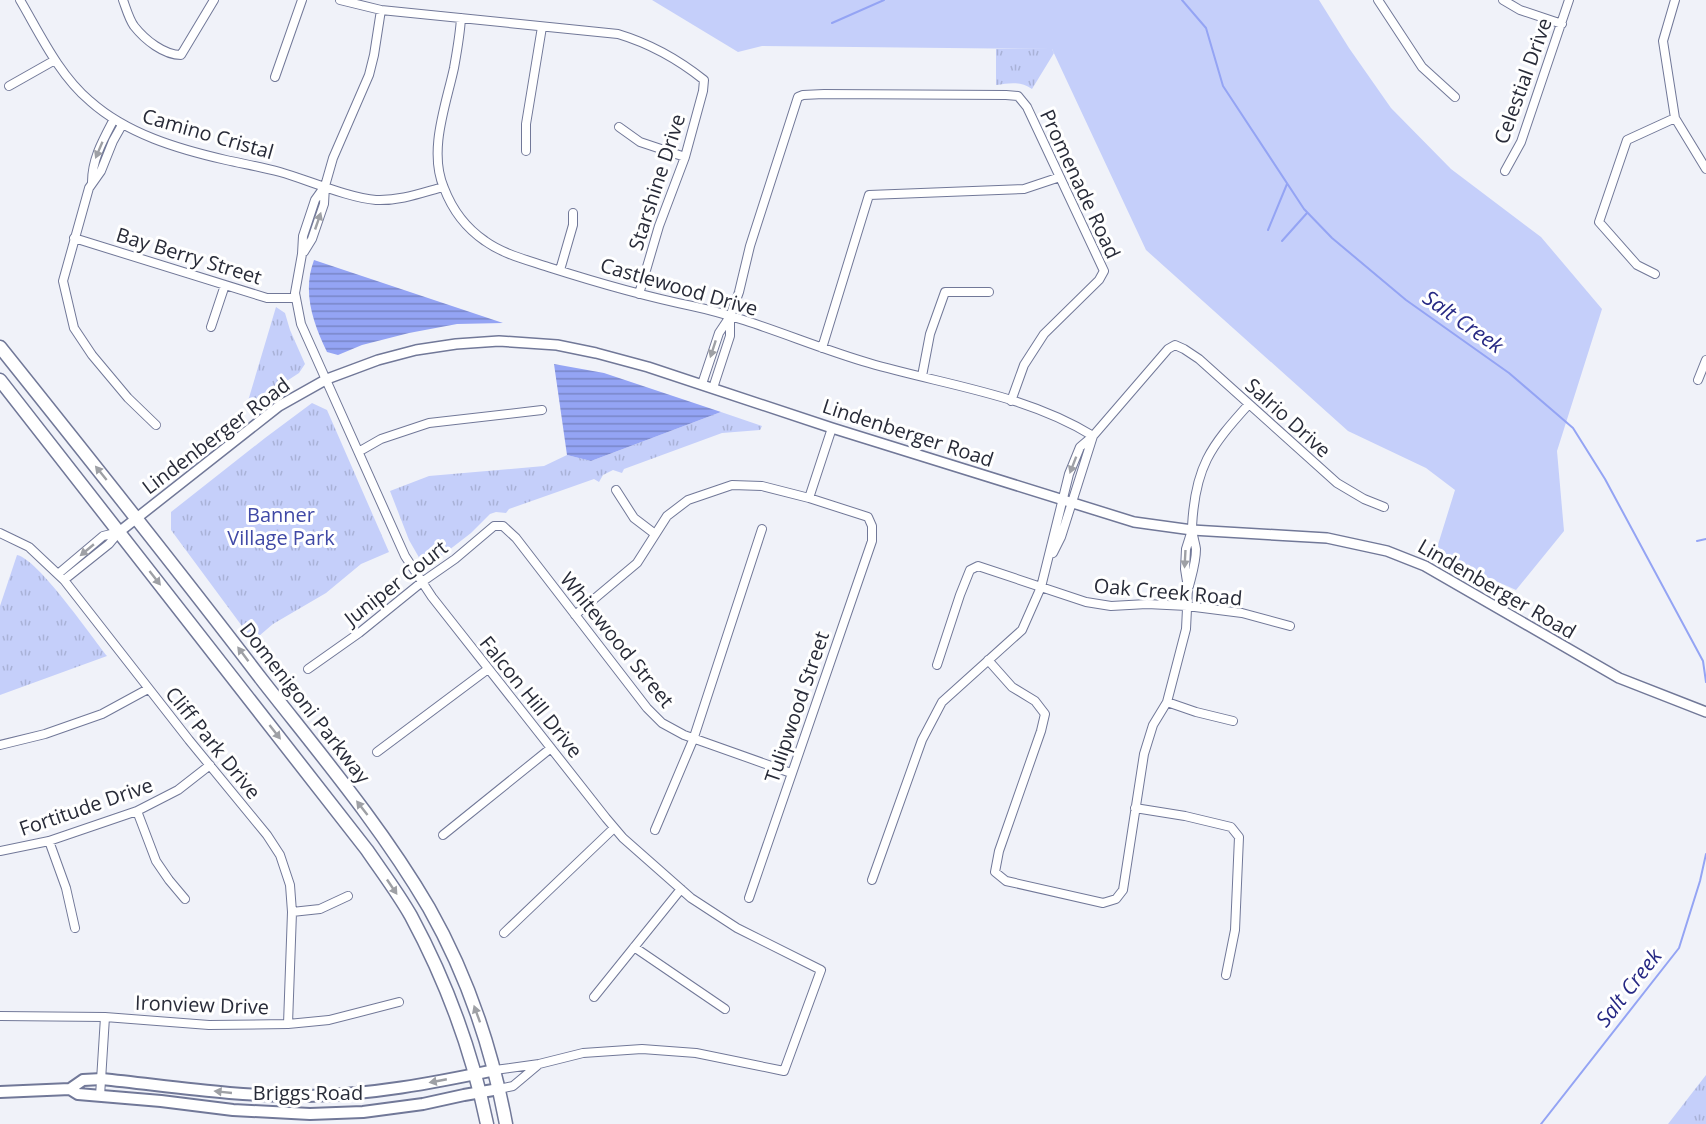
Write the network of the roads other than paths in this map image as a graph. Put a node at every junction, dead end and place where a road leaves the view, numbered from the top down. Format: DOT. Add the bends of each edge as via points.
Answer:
graph roads {
  1 [pos="20,0"];
  2 [pos="123,0"];
  3 [pos="214,0"];
  4 [pos="302,0"];
  5 [pos="340,0"];
  6 [pos="1378,0"];
  7 [pos="1503,0"];
  8 [pos="1569,0"];
  9 [pos="1675,0"];
  10 [pos="381,10"];
  11 [pos="461,18"];
  12 [pos="1562,24"];
  13 [pos="542,27"];
  14 [pos="55,60"];
  15 [pos="274,77"];
  16 [pos="9,86"];
  17 [pos="1455,97"];
  18 [pos="1676,118"];
  19 [pos="114,119"];
  20 [pos="122,125"];
  21 [pos="619,128"];
  22 [pos="526,151"];
  23 [pos="685,157"];
  24 [pos="1706,169"];
  25 [pos="1505,171"];
  26 [pos="1060,177"];
  27 [pos="92,182"];
  28 [pos="325,186"];
  29 [pos="443,187"];
  30 [pos="573,213"];
  31 [pos="74,238"];
  32 [pos="560,270"];
  33 [pos="1655,274"];
  34 [pos="225,285"];
  35 [pos="989,292"];
  36 [pos="639,294"];
  37 [pos="296,298"];
  38 [pos="730,317"];
  39 [pos="211,327"];
  40 [pos="0,347"];
  41 [pos="822,348"];
  42 [pos="1706,360"];
  43 [pos="922,376"];
  44 [pos="327,379"];
  45 [pos="0,380"];
  46 [pos="1698,380"];
  47 [pos="702,384"];
  48 [pos="713,388"];
  49 [pos="1011,400"];
  50 [pos="1249,404"];
  51 [pos="542,410"];
  52 [pos="156,425"];
  53 [pos="832,428"];
  54 [pos="1093,436"];
  55 [pos="360,451"];
  56 [pos="616,490"];
  57 [pos="809,498"];
  58 [pos="1066,502"];
  59 [pos="1384,507"];
  60 [pos="138,518"];
  61 [pos="503,526"];
  62 [pos="762,529"];
  63 [pos="1192,530"];
  64 [pos="119,532"];
  65 [pos="0,533"];
  66 [pos="655,534"];
  67 [pos="58,574"];
  68 [pos="64,580"];
  69 [pos="422,582"];
  70 [pos="1041,587"];
  71 [pos="1188,606"];
  72 [pos="575,615"];
  73 [pos="1290,626"];
  74 [pos="988,660"];
  75 [pos="937,665"];
  76 [pos="308,669"];
  77 [pos="488,669"];
  78 [pos="148,689"];
  79 [pos="1167,702"];
  80 [pos="1703,711"];
  81 [pos="1233,721"];
  82 [pos="693,740"];
  83 [pos="0,745"];
  84 [pos="551,748"];
  85 [pos="377,752"];
  86 [pos="210,765"];
  87 [pos="791,773"];
  88 [pos="1135,808"];
  89 [pos="137,810"];
  90 [pos="614,828"];
  91 [pos="655,830"];
  92 [pos="443,835"];
  93 [pos="50,841"];
  94 [pos="0,851"];
  95 [pos="872,880"];
  96 [pos="681,889"];
  97 [pos="348,896"];
  98 [pos="749,898"];
  99 [pos="185,899"];
  100 [pos="292,912"];
  101 [pos="75,928"];
  102 [pos="504,933"];
  103 [pos="634,947"];
  104 [pos="1226,975"];
  105 [pos="594,997"];
  106 [pos="399,1002"];
  107 [pos="725,1009"];
  108 [pos="0,1016"];
  109 [pos="105,1017"];
  110 [pos="288,1024"];
  111 [pos="539,1064"];
  112 [pos="495,1070"];
  113 [pos="784,1071"];
  114 [pos="475,1074"];
  115 [pos="102,1079"];
  116 [pos="70,1089"];
  117 [pos="500,1089"];
  118 [pos="0,1092"];
  119 [pos="479,1092"];
  120 [pos="100,1096"];
  121 [pos="487,1124"];
  122 [pos="506,1124"];
  1 -- 14 [label="street, Camino Cristal"];
  2 -- 3 [label="street" via="133,25 164,51 181,55"];
  4 -- 15 [label="street"];
  5 -- 10 [label="street"];
  6 -- 17 [label="street" via="1422,67"];
  7 -- 12 [label="street"];
  8 -- 12 [label="street, Celestial Drive"];
  9 -- 18 [label="street" via="1663,41"];
  10 -- 11 [label="street"];
  10 -- 28 [label="street, Falcon Hill Drive" via="369,75 345,127"];
  11 -- 13 [label="street"];
  11 -- 29 [label="street, Castlewood Drive" via="439,142"];
  12 -- 25 [label="street, Celestial Drive" via="1521,142"];
  13 -- 22 [label="street" via="526,124"];
  13 -- 23 [label="street, Starshine Drive" via="630,38 693,70 704,80 703,91"];
  14 -- 16 [label="street"];
  14 -- 19 [label="street, Camino Cristal" via="79,91"];
  18 -- 24 [label="street"];
  18 -- 33 [label="street" via="1628,140 1599,222 1637,265"];
  19 -- 20 [label="street, Camino Cristal"];
  19 -- 27 [label="street, one-way" via="92,168"];
  20 -- 27 [label="street"];
  20 -- 28 [label="street, Camino Cristal" via="206,155"];
  21 -- 23 [label="street" via="640,142"];
  23 -- 36 [label="street, Starshine Drive" via="659,225"];
  26 -- 38 [label="street, Promenade Road" via="1018,96 804,95 798,98"];
  26 -- 41 [label="street" via="1024,189 869,195"];
  26 -- 49 [label="street, Promenade Road" via="1104,271 1044,334 1024,365"];
  27 -- 31 [label="street"];
  28 -- 29 [label="street, Camino Cristal" via="365,198 391,200"];
  28 -- 37 [label="street, Falcon Hill Drive" via="324,204 312,239 302,254"];
  29 -- 32 [label="street, Castlewood Drive" via="460,218 485,241"];
  30 -- 32 [label="street"];
  31 -- 34 [label="street, Bay Berry Street"];
  31 -- 52 [label="street" via="63,281 74,328 128,398"];
  32 -- 36 [label="street, Castlewood Drive"];
  34 -- 37 [label="street, Bay Berry Street" via="267,298"];
  34 -- 39 [label="street"];
  35 -- 43 [label="street" via="945,292 930,334"];
  36 -- 38 [label="street, Castlewood Drive"];
  37 -- 44 [label="street, Falcon Hill Drive" via="301,324"];
  38 -- 41 [label="street, Castlewood Drive"];
  38 -- 47 [label="street, one-way" via="719,333"];
  38 -- 48 [label="street" via="730,336"];
  60 -- 40 [label="main road, Domenigoni Parkway, one-way"];
  41 -- 43 [label="street, Castlewood Drive"];
  42 -- 46 [label="street"];
  43 -- 49 [label="street, Castlewood Drive"];
  44 -- 47 [label="street, Lindenberger Road" via="416,350 499,341 557,345 596,353"];
  44 -- 55 [label="street, Falcon Hill Drive"];
  44 -- 60 [label="street, Lindenberger Road" via="279,406"];
  45 -- 64 [label="main road"];
  47 -- 48 [label="street, Lindenberger Road"];
  48 -- 53 [label="street, Lindenberger Road"];
  49 -- 54 [label="street, Castlewood Drive" via="1058,416"];
  50 -- 54 [label="street, Salrio Drive" via="1199,360 1174,345"];
  50 -- 59 [label="street, Salrio Drive" via="1336,483"];
  50 -- 63 [label="street" via="1207,456 1197,484"];
  51 -- 55 [label="street" via="429,423 381,439"];
  53 -- 57 [label="street"];
  53 -- 58 [label="street, Lindenberger Road"];
  54 -- 58 [label="street"];
  55 -- 69 [label="street, Falcon Hill Drive" via="405,556"];
  56 -- 66 [label="street" via="634,518"];
  57 -- 66 [label="street" via="762,486 732,485 688,500 667,516"];
  57 -- 87 [label="street, Tulipwood Street" via="868,517 872,541"];
  58 -- 63 [label="street, Lindenberger Road" via="1134,522"];
  58 -- 70 [label="street" via="1061,537"];
  60 -- 64 [label="street, Lindenberger Road"];
  112 -- 60 [label="main road, Domenigoni Parkway, one-way" via="452,954 405,869"];
  61 -- 69 [label="street, Juniper Court" via="494,526"];
  61 -- 72 [label="street, Whitewood Street"];
  62 -- 82 [label="street"];
  63 -- 71 [label="street" via="1186,549"];
  63 -- 80 [label="street, Lindenberger Road" via="1327,538 1408,558 1619,678"];
  64 -- 67 [label="street, one-way" via="103,536"];
  64 -- 68 [label="street"];
  64 -- 114 [label="main road, one-way" via="367,850 410,914 460,1026"];
  65 -- 67 [label="street, Cliff Park Drive" via="29,547"];
  66 -- 72 [label="street" via="638,562"];
  67 -- 68 [label="street, Cliff Park Drive"];
  68 -- 78 [label="street, Cliff Park Drive"];
  69 -- 76 [label="street, Juniper Court"];
  69 -- 77 [label="street, Falcon Hill Drive"];
  70 -- 71 [label="street, Oak Creek Road" via="1111,606"];
  70 -- 74 [label="street" via="1022,630"];
  70 -- 75 [label="street, Oak Creek Road" via="978,566 970,570"];
  71 -- 73 [label="street, Oak Creek Road" via="1242,613"];
  71 -- 79 [label="street"];
  72 -- 82 [label="street, Whitewood Street" via="647,708 662,723"];
  74 -- 88 [label="street" via="1012,687 1035,701 1045,714 995,872 1006,880 1103,903 1116,899 1123,890"];
  74 -- 95 [label="street" via="942,702 922,740"];
  77 -- 84 [label="street, Falcon Hill Drive"];
  77 -- 85 [label="street"];
  78 -- 83 [label="street" via="102,714"];
  78 -- 86 [label="street, Cliff Park Drive"];
  79 -- 81 [label="street"];
  79 -- 88 [label="street" via="1153,725 1144,754"];
  82 -- 87 [label="street, Whitewood Street"];
  82 -- 91 [label="street"];
  84 -- 90 [label="street, Falcon Hill Drive"];
  84 -- 92 [label="street"];
  86 -- 89 [label="street, Fortitude Drive" via="178,790"];
  86 -- 100 [label="street, Cliff Park Drive" via="280,855 290,885"];
  87 -- 98 [label="street, Tulipwood Street"];
  88 -- 104 [label="street" via="1231,827 1239,837 1235,930"];
  89 -- 93 [label="street, Fortitude Drive"];
  89 -- 99 [label="street" via="156,861"];
  90 -- 96 [label="street, Falcon Hill Drive"];
  90 -- 102 [label="street"];
  93 -- 94 [label="street, Fortitude Drive"];
  93 -- 101 [label="street"];
  96 -- 103 [label="street"];
  96 -- 113 [label="street, Falcon Hill Drive" via="737,928 821,970"];
  97 -- 100 [label="street" via="320,909"];
  100 -- 110 [label="street, Cliff Park Drive"];
  103 -- 105 [label="street"];
  103 -- 107 [label="street"];
  106 -- 110 [label="street, Ironview Drive" via="329,1020"];
  108 -- 109 [label="street, Ironview Drive"];
  109 -- 110 [label="street, Ironview Drive" via="209,1025"];
  109 -- 115 [label="street"];
  111 -- 112 [label="street, Briggs Road"];
  111 -- 113 [label="street, Briggs Road" via="584,1053 642,1049 696,1053"];
  111 -- 117 [label="street, Briggs Road" via="513,1086"];
  112 -- 114 [label="main road, Briggs Road"];
  112 -- 117 [label="main road, Domenigoni Parkway"];
  114 -- 115 [label="main road, Briggs Road, one-way" via="392,1089 306,1096"];
  114 -- 119 [label="main road"];
  115 -- 116 [label="main road, Briggs Road" via="83,1080"];
  115 -- 120 [label="street"];
  116 -- 118 [label="main road, Briggs Road"];
  116 -- 120 [label="main road, Briggs Road" via="78,1094"];
  117 -- 119 [label="main road, Briggs Road"];
  117 -- 122 [label="main road, Domenigoni Parkway"];
  119 -- 120 [label="main road, Briggs Road" via="363,1112 310,1114"];
  119 -- 121 [label="main road"];
}
